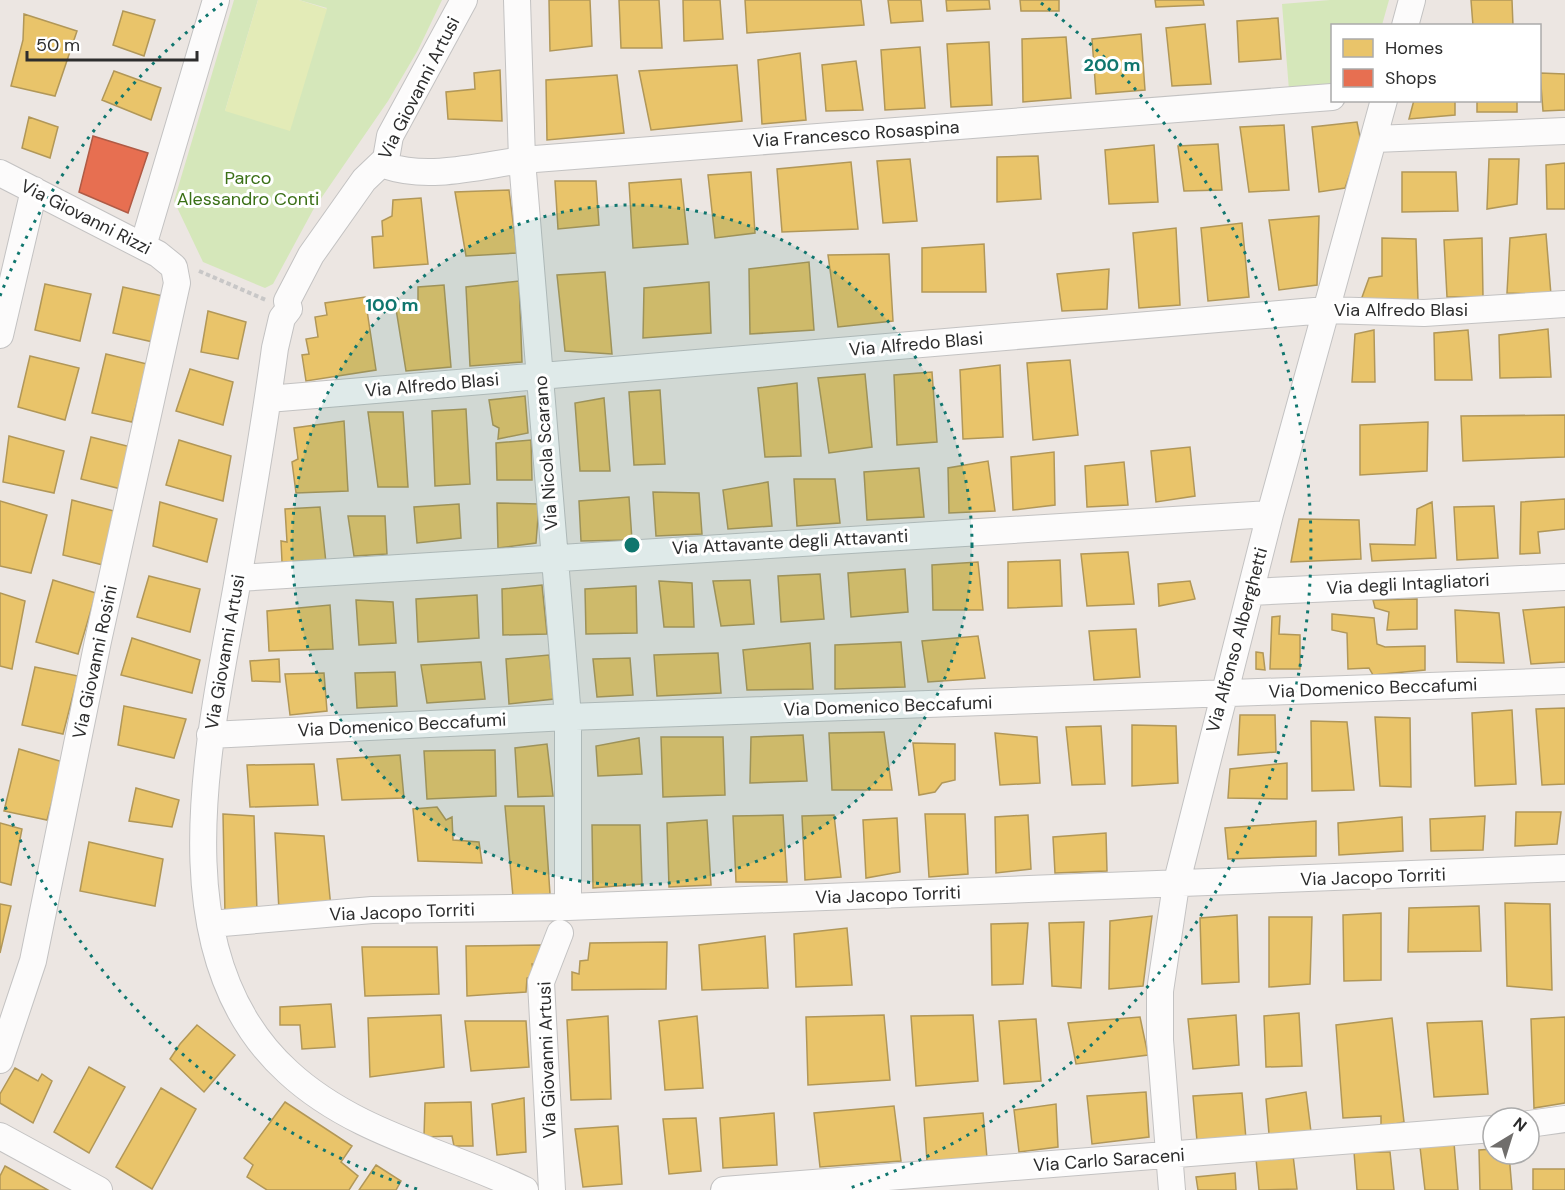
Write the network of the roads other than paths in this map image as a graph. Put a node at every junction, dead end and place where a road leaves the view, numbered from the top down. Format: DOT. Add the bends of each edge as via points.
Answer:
graph roads {
  1 [pos="216,0"];
  2 [pos="464,0"];
  3 [pos="517,0"];
  4 [pos="1412,0"];
  5 [pos="1406,24"];
  6 [pos="1331,97"];
  7 [pos="1384,102"];
  8 [pos="1565,131"];
  9 [pos="1375,140"];
  10 [pos="386,159"];
  11 [pos="522,160"];
  12 [pos="0,173"];
  13 [pos="34,190"];
  14 [pos="157,254"];
  15 [pos="1565,304"];
  16 [pos="1326,310"];
  17 [pos="0,335"];
  18 [pos="541,376"];
  19 [pos="268,399"];
  20 [pos="1270,514"];
  21 [pos="553,556"];
  22 [pos="1565,577"];
  23 [pos="238,578"];
  24 [pos="1251,591"];
  25 [pos="1565,681"];
  26 [pos="1222,694"];
  27 [pos="568,717"];
  28 [pos="210,735"];
  29 [pos="1565,868"];
  30 [pos="1176,885"];
  31 [pos="568,907"];
  32 [pos="211,924"];
  33 [pos="560,933"];
  34 [pos="0,1060"];
  35 [pos="1565,1119"];
  36 [pos="1541,1122"];
  37 [pos="1481,1130"];
  38 [pos="0,1136"];
  39 [pos="1169,1156"];
  40 [pos="99,1190"];
  41 [pos="525,1190"];
  42 [pos="552,1190"];
  43 [pos="724,1190"];
  44 [pos="1172,1190"];
  1 -- 14 [label="street"];
  2 -- 10 [label="street, Via Giovanni Artusi" via="390,136"];
  3 -- 11 [label="street, Via Nicola Scarano"];
  4 -- 5 [label="street"];
  6 -- 11 [label="street, Via Francesco Rosaspina"];
  7 -- 9 [label="street, Via Alfonso Alberghetti"];
  8 -- 9 [label="street"];
  9 -- 16 [label="street, Via Alfonso Alberghetti"];
  10 -- 11 [label="street, Via Francesco Rosaspina" via="387,166 416,173"];
  10 -- 19 [label="street, Via Giovanni Artusi" via="364,180 311,255 287,301 289,309 282,318"];
  11 -- 18 [label="street, Via Nicola Scarano"];
  12 -- 13 [label="street, Via Giovanni Rizzi"];
  13 -- 14 [label="street, Via Giovanni Rizzi"];
  13 -- 17 [label="street"];
  14 -- 34 [label="street, Via Giovanni Rosini" via="177,277 177,289 98,641 33,961"];
  15 -- 16 [label="street, Via Alfredo Blasi" via="1424,313"];
  16 -- 18 [label="street, Via Alfredo Blasi"];
  16 -- 20 [label="street, Via Alfonso Alberghetti"];
  18 -- 19 [label="street, Via Alfredo Blasi"];
  18 -- 21 [label="street, Via Nicola Scarano"];
  19 -- 23 [label="street, Via Giovanni Artusi"];
  20 -- 21 [label="street, Via Attavante degli Attavanti"];
  20 -- 24 [label="street, Via Alfonso Alberghetti"];
  21 -- 23 [label="street, Via Attavante degli Attavanti"];
  21 -- 27 [label="street, Via Nicola Scarano"];
  22 -- 24 [label="street, Via degli Intagliatori"];
  23 -- 28 [label="street, Via Giovanni Artusi"];
  24 -- 26 [label="street, Via Alfonso Alberghetti"];
  25 -- 26 [label="street, Via Domenico Beccafumi"];
  26 -- 27 [label="street, Via Domenico Beccafumi"];
  26 -- 30 [label="street, Via Alfonso Alberghetti"];
  27 -- 28 [label="street, Via Domenico Beccafumi"];
  27 -- 31 [label="street, Via Nicola Scarano"];
  28 -- 32 [label="street, Via Giovanni Artusi" via="202,838"];
  29 -- 30 [label="street, Via Jacopo Torriti"];
  30 -- 31 [label="street, Via Jacopo Torriti"];
  30 -- 39 [label="street, Via Alfonso Alberghetti" via="1160,991"];
  31 -- 32 [label="street, Via Jacopo Torriti" via="372,910"];
  32 -- 41 [label="street, Via Giovanni Artusi" via="219,960 237,1006 256,1038 289,1073 337,1108 386,1135"];
  33 -- 42 [label="street, Via Giovanni Artusi" via="541,982"];
  35 -- 36 [label="street"];
  37 -- 39 [label="street, Via Carlo Saraceni"];
  38 -- 40 [label="street"];
  39 -- 43 [label="street, Via Carlo Saraceni"];
  39 -- 44 [label="street, Via Alfonso Alberghetti"];
}
